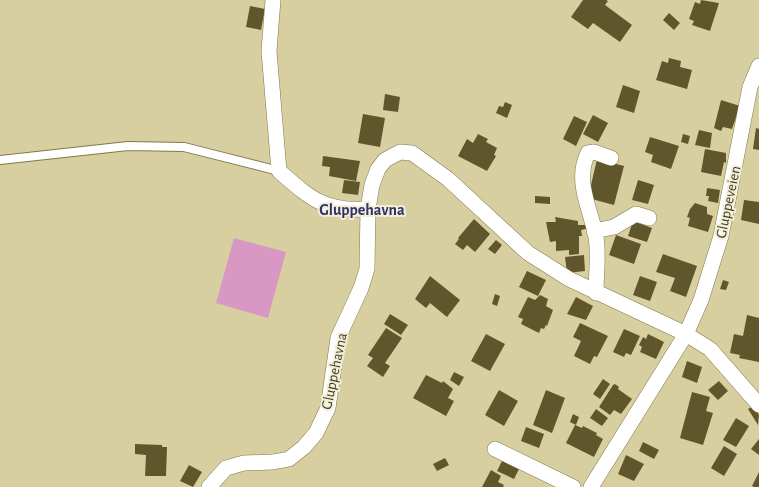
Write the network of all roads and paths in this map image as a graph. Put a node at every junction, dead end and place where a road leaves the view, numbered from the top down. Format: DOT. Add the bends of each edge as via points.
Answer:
graph roads {
  1 [pos="274,0"];
  2 [pos="759,66"];
  3 [pos="611,158"];
  4 [pos="0,160"];
  5 [pos="279,171"];
  6 [pos="368,209"];
  7 [pos="649,218"];
  8 [pos="594,231"];
  9 [pos="596,293"];
  10 [pos="686,334"];
  11 [pos="759,405"];
  12 [pos="494,449"];
  13 [pos="209,487"];
  14 [pos="573,487"];
  15 [pos="591,487"];
  1 -- 5 [label="street" via="269,51"];
  2 -- 10 [label="street, Gluppeveien" via="750,87 714,262"];
  3 -- 8 [label="street" via="594,152 588,153 586,158 583,188"];
  4 -- 5 [label="lane" via="128,146 184,147"];
  5 -- 6 [label="street" via="302,192 324,205 353,210"];
  6 -- 9 [label="street, Gluppehavna" via="372,185 385,160 400,152 412,153 448,179 528,253 568,279"];
  6 -- 13 [label="street, Gluppehavna" via="367,269 338,338 328,408 316,433 289,459 244,463 226,468"];
  7 -- 8 [label="street" via="636,214 614,227"];
  8 -- 9 [label="street"];
  9 -- 10 [label="street, Gluppehavna"];
  10 -- 11 [label="street" via="710,349"];
  10 -- 15 [label="street, Gluppeveien"];
  12 -- 14 [label="street"];
}
